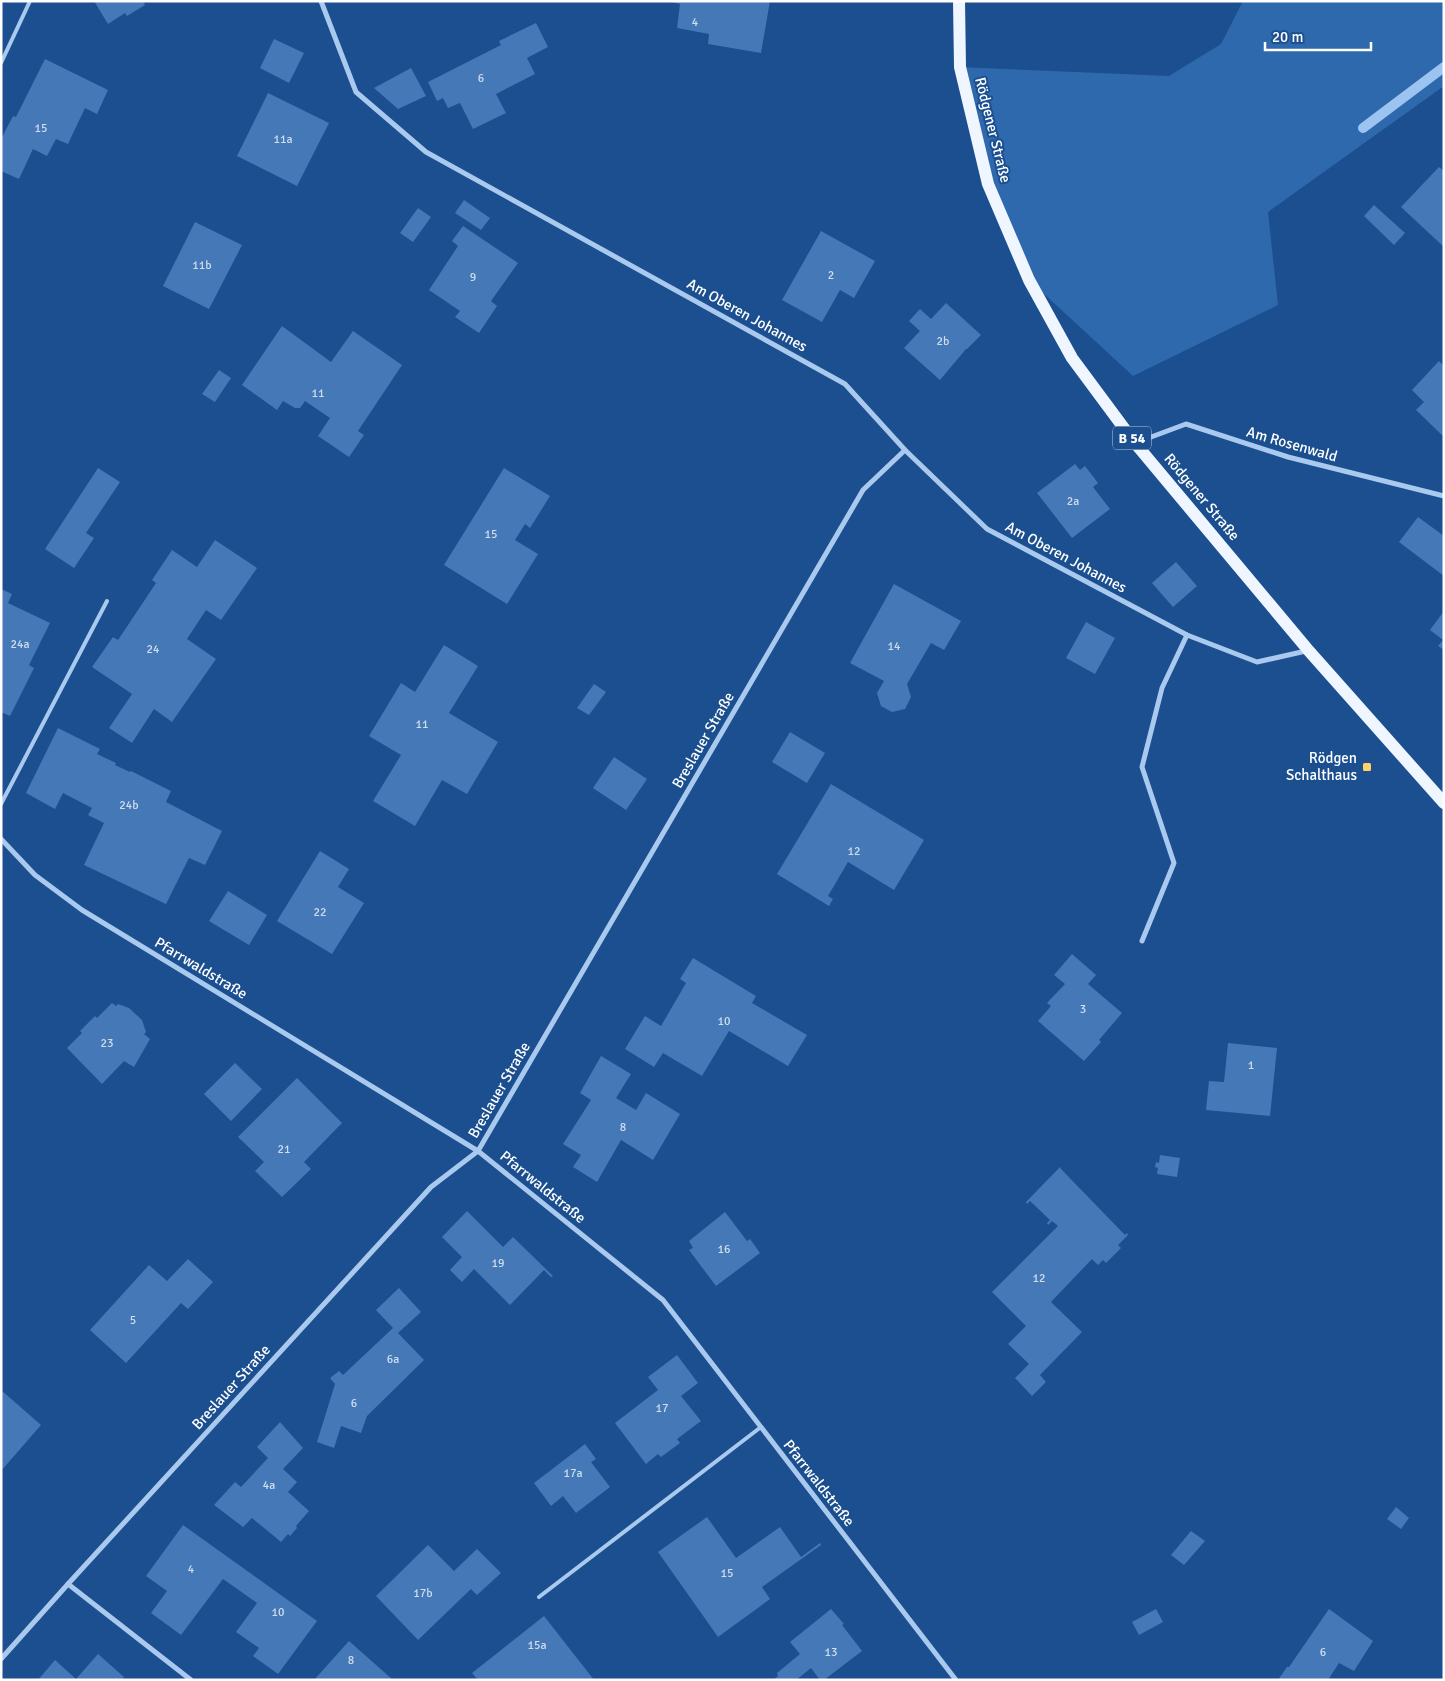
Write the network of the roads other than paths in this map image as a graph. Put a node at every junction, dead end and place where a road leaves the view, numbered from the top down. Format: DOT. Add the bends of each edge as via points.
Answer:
graph roads {
  1 [pos="30,1"];
  2 [pos="321,1"];
  3 [pos="959,1"];
  4 [pos="1,63"];
  5 [pos="1135,443"];
  6 [pos="905,450"];
  7 [pos="1444,496"];
  8 [pos="106,601"];
  9 [pos="1187,636"];
  10 [pos="1309,651"];
  11 [pos="1444,803"];
  12 [pos="1,804"];
  13 [pos="1,839"];
  14 [pos="1142,941"];
  15 [pos="478,1151"];
  16 [pos="761,1427"];
  17 [pos="68,1584"];
  18 [pos="539,1597"];
  19 [pos="1,1659"];
  20 [pos="191,1680"];
  21 [pos="956,1680"];
  1 -- 4 [label="lane"];
  2 -- 6 [label="street, Am Oberen Johannes" via="356,92 426,152 844,384"];
  3 -- 5 [label="main road, Rödgener Straße / B 54" via="960,67 988,184 1029,280 1072,358"];
  5 -- 7 [label="street, Am Rosenwald" via="1186,424 1288,457"];
  5 -- 10 [label="main road, Rödgener Straße / B 54"];
  6 -- 9 [label="street, Am Oberen Johannes" via="988,529"];
  6 -- 15 [label="street, Breslauer Straße" via="863,490"];
  8 -- 12 [label="lane"];
  9 -- 10 [label="street, Am Oberen Johannes" via="1257,662"];
  9 -- 14 [label="street" via="1162,688 1142,767 1174,863"];
  10 -- 11 [label="main road, Rödgener Straße / B 54"];
  13 -- 15 [label="street, Pfarrwaldstraße" via="35,875 82,910"];
  15 -- 16 [label="street, Pfarrwaldstraße" via="663,1300"];
  15 -- 17 [label="street, Breslauer Straße" via="431,1187"];
  16 -- 18 [label="lane"];
  16 -- 21 [label="street, Pfarrwaldstraße"];
  17 -- 19 [label="street, Breslauer Straße"];
  17 -- 20 [label="street"];
}
